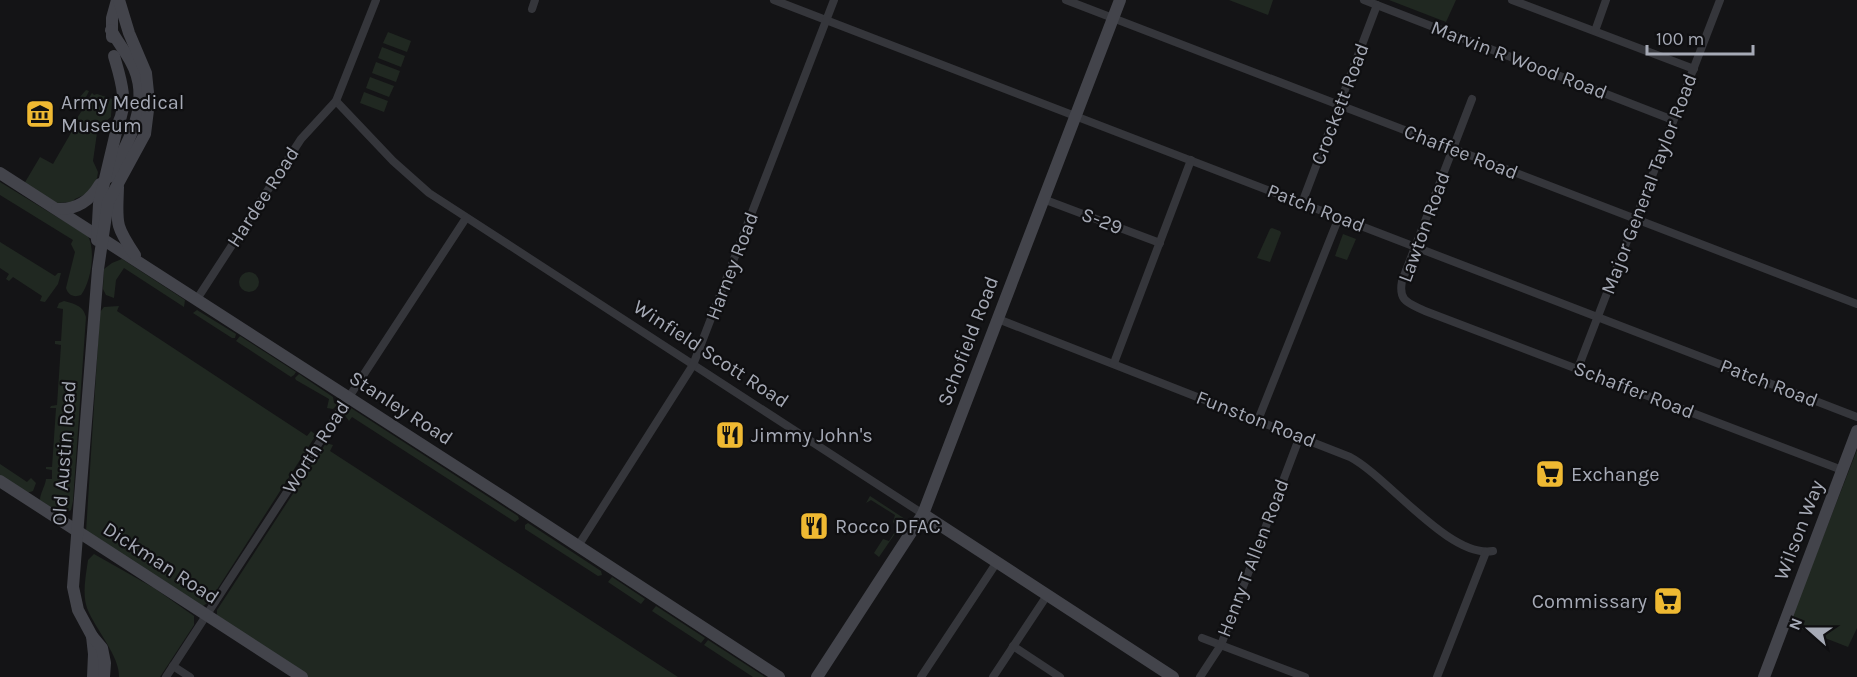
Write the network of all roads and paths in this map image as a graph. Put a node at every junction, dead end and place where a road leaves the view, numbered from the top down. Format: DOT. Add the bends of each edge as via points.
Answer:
graph roads {
  1 [pos="118,0"];
  2 [pos="376,0"];
  3 [pos="774,0"];
  4 [pos="834,0"];
  5 [pos="1066,0"];
  6 [pos="1120,0"];
  7 [pos="1364,0"];
  8 [pos="1512,0"];
  9 [pos="1606,0"];
  10 [pos="1720,0"];
  11 [pos="1377,5"];
  12 [pos="1113,18"];
  13 [pos="827,20"];
  14 [pos="1594,31"];
  15 [pos="119,55"];
  16 [pos="1694,69"];
  17 [pos="1472,99"];
  18 [pos="336,101"];
  19 [pos="1339,105"];
  20 [pos="1075,116"];
  21 [pos="1673,120"];
  22 [pos="1452,149"];
  23 [pos="1191,160"];
  24 [pos="106,172"];
  25 [pos="0,173"];
  26 [pos="119,180"];
  27 [pos="101,192"];
  28 [pos="1043,199"];
  29 [pos="1302,202"];
  30 [pos="57,208"];
  31 [pos="1339,217"];
  32 [pos="466,218"];
  33 [pos="1635,219"];
  34 [pos="100,236"];
  35 [pos="1161,243"];
  36 [pos="1415,247"];
  37 [pos="133,257"];
  38 [pos="97,273"];
  39 [pos="197,299"];
  40 [pos="1857,303"];
  41 [pos="1425,310"];
  42 [pos="1597,317"];
  43 [pos="998,319"];
  44 [pos="1114,363"];
  45 [pos="693,366"];
  46 [pos="1578,368"];
  47 [pos="348,397"];
  48 [pos="1857,417"];
  49 [pos="1258,420"];
  50 [pos="1857,431"];
  51 [pos="1300,436"];
  52 [pos="1842,470"];
  53 [pos="0,481"];
  54 [pos="923,514"];
  55 [pos="77,531"];
  56 [pos="578,546"];
  57 [pos="997,562"];
  58 [pos="1047,594"];
  59 [pos="207,615"];
  60 [pos="92,636"];
  61 [pos="1202,638"];
  62 [pos="1221,645"];
  63 [pos="1013,646"];
  64 [pos="173,666"];
  65 [pos="93,677"];
  66 [pos="104,677"];
  67 [pos="166,677"];
  68 [pos="190,677"];
  69 [pos="302,677"];
  70 [pos="779,677"];
  71 [pos="817,677"];
  72 [pos="921,677"];
  73 [pos="993,677"];
  74 [pos="1060,677"];
  75 [pos="1173,677"];
  76 [pos="1200,677"];
  77 [pos="1305,677"];
  78 [pos="1437,677"];
  79 [pos="1764,677"];
  1 -- 15 [label="street" via="111,30"];
  1 -- 26 [label="street" via="146,74 149,102 145,134"];
  2 -- 18 [label="street"];
  3 -- 13 [label="street, Patch Road"];
  4 -- 13 [label="street, Harney Road"];
  5 -- 12 [label="street, Chaffee Road"];
  6 -- 12 [label="street, Schofield Road"];
  7 -- 11 [label="street, Marvin R Wood Road"];
  8 -- 14 [label="street"];
  9 -- 14 [label="street"];
  10 -- 16 [label="street, Major General Taylor Road"];
  11 -- 19 [label="street, Crockett Road"];
  11 -- 21 [label="street, Marvin R Wood Road"];
  12 -- 19 [label="street, Chaffee Road"];
  12 -- 20 [label="street, Schofield Road"];
  13 -- 20 [label="street, Patch Road"];
  13 -- 45 [label="street, Harney Road"];
  14 -- 16 [label="street"];
  15 -- 24 [label="street" via="118,123"];
  15 -- 27 [label="street" via="132,80 134,124"];
  16 -- 21 [label="street, Major General Taylor Road"];
  17 -- 22 [label="street, Lawton Road"];
  18 -- 32 [label="street, Winfield Scott Road" via="411,179"];
  18 -- 39 [label="street, Hardee Road" via="301,139"];
  19 -- 22 [label="street, Chaffee Road"];
  19 -- 29 [label="street, Crockett Road"];
  20 -- 23 [label="street, Patch Road"];
  20 -- 28 [label="street, Schofield Road"];
  21 -- 33 [label="street, Major General Taylor Road"];
  22 -- 33 [label="street, Chaffee Road"];
  22 -- 36 [label="street, Lawton Road"];
  23 -- 29 [label="street, Patch Road"];
  23 -- 35 [label="street"];
  24 -- 27 [label="street"];
  24 -- 30 [label="street" via="86,201"];
  25 -- 30 [label="street, Stanley Road"];
  26 -- 34 [label="street" via="108,202"];
  26 -- 37 [label="street" via="118,226"];
  27 -- 34 [label="street"];
  28 -- 35 [label="street, S-29"];
  28 -- 43 [label="street, Schofield Road"];
  29 -- 31 [label="street, Patch Road"];
  30 -- 34 [label="street, Stanley Road"];
  31 -- 36 [label="street, Patch Road"];
  31 -- 49 [label="street"];
  32 -- 45 [label="street, Winfield Scott Road"];
  32 -- 47 [label="street, Worth Road"];
  33 -- 40 [label="street, Chaffee Road"];
  33 -- 42 [label="street, Major General Taylor Road"];
  34 -- 37 [label="street, Stanley Road"];
  34 -- 38 [label="street, Old Austin Road"];
  35 -- 44 [label="street"];
  36 -- 41 [label="street, Lawton Road" via="1401,293 1408,302"];
  36 -- 42 [label="street, Patch Road"];
  37 -- 38 [label="street" via="117,255"];
  37 -- 39 [label="street, Stanley Road"];
  38 -- 55 [label="street, Old Austin Road"];
  39 -- 47 [label="street, Stanley Road"];
  41 -- 46 [label="street, Schaffer Road"];
  42 -- 46 [label="street, Major General Taylor Road"];
  42 -- 48 [label="street, Patch Road"];
  43 -- 44 [label="street, Funston Road"];
  43 -- 54 [label="street, Schofield Road"];
  44 -- 49 [label="street, Funston Road"];
  45 -- 54 [label="street, Winfield Scott Road"];
  45 -- 56 [label="street, Harney Road"];
  46 -- 52 [label="street, Schaffer Road"];
  47 -- 56 [label="street, Stanley Road"];
  47 -- 59 [label="street, Worth Road"];
  49 -- 51 [label="street, Funston Road"];
  50 -- 52 [label="street, Wilson Way"];
  51 -- 62 [label="street, Henry T Allen Road"];
  51 -- 78 [label="street, Funston Road" via="1363,464 1456,542 1490,552"];
  52 -- 79 [label="street, Wilson Way"];
  53 -- 55 [label="street, Dickman Road"];
  54 -- 57 [label="street, Winfield Scott Road"];
  54 -- 71 [label="street, Schofield Road"];
  55 -- 59 [label="street, Dickman Road"];
  55 -- 60 [label="street, Old Austin Road" via="73,593"];
  56 -- 70 [label="street, Stanley Road"];
  57 -- 58 [label="street, Winfield Scott Road"];
  57 -- 72 [label="street"];
  58 -- 63 [label="street"];
  58 -- 75 [label="street, Winfield Scott Road"];
  59 -- 64 [label="street, Worth Road"];
  59 -- 69 [label="street, Dickman Road"];
  60 -- 65 [label="street, Old Austin Road"];
  60 -- 66 [label="street, Old Austin Road" via="104,654"];
  61 -- 62 [label="street"];
  62 -- 76 [label="street, Henry T Allen Road"];
  62 -- 77 [label="street"];
  63 -- 73 [label="street"];
  63 -- 74 [label="street"];
  64 -- 67 [label="street, Worth Road"];
  64 -- 68 [label="street"];
}
